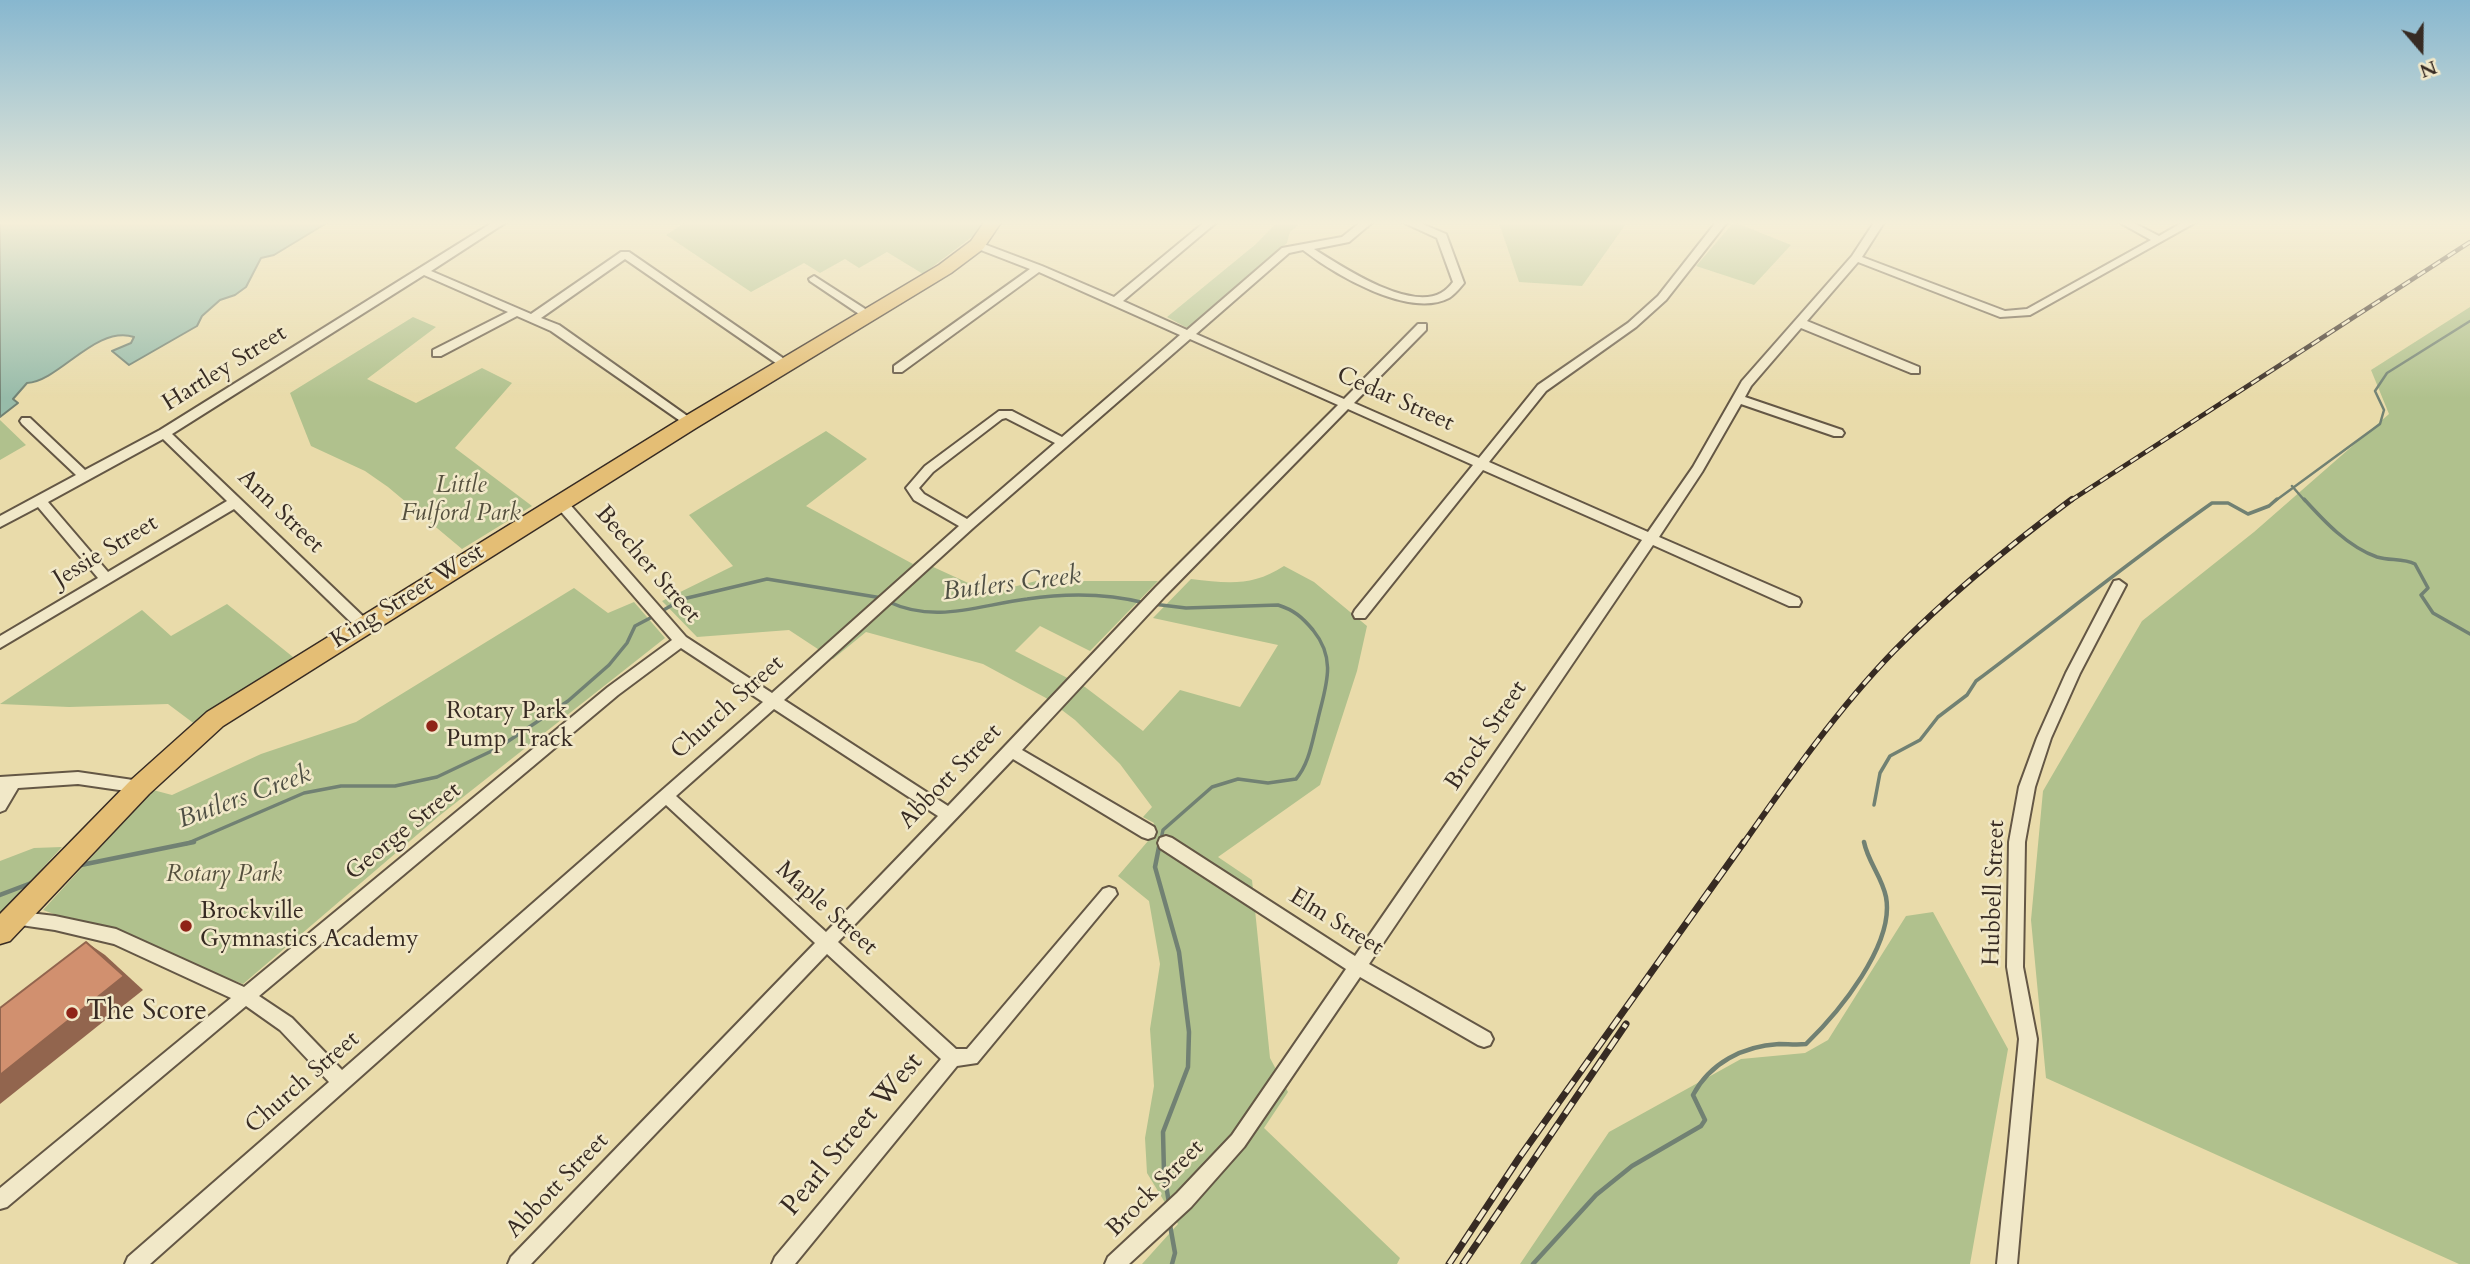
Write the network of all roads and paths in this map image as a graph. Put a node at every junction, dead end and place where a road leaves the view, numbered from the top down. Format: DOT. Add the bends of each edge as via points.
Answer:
graph roads {
  1 [pos="412,280"];
  2 [pos="444,280"];
  3 [pos="587,280"];
  4 [pos="663,280"];
  5 [pos="815,280"];
  6 [pos="929,280"];
  7 [pos="1021,280"];
  8 [pos="1064,280"];
  9 [pos="1142,280"];
  10 [pos="1252,280"];
  11 [pos="1361,280"];
  12 [pos="1458,280"];
  13 [pos="1676,280"];
  14 [pos="1836,280"];
  15 [pos="1912,280"];
  16 [pos="2087,280"];
  17 [pos="1114,303"];
  18 [pos="518,311"];
  19 [pos="869,316"];
  20 [pos="534,317"];
  21 [pos="1798,322"];
  22 [pos="1422,327"];
  23 [pos="1189,335"];
  24 [pos="437,353"];
  25 [pos="787,365"];
  26 [pos="898,369"];
  27 [pos="1915,370"];
  28 [pos="1738,399"];
  29 [pos="1347,404"];
  30 [pos="26,421"];
  31 [pos="689,423"];
  32 [pos="164,433"];
  33 [pos="1838,433"];
  34 [pos="1063,442"];
  35 [pos="1482,463"];
  36 [pos="83,476"];
  37 [pos="40,501"];
  38 [pos="237,501"];
  39 [pos="561,503"];
  40 [pos="0,522"];
  41 [pos="968,525"];
  42 [pos="1651,537"];
  43 [pos="106,578"];
  44 [pos="2119,585"];
  45 [pos="1794,602"];
  46 [pos="1360,614"];
  47 [pos="363,625"];
  48 [pos="681,641"];
  49 [pos="0,643"];
  50 [pos="774,701"];
  51 [pos="1010,750"];
  52 [pos="7,782"];
  53 [pos="140,787"];
  54 [pos="666,796"];
  55 [pos="0,805"];
  56 [pos="949,815"];
  57 [pos="1148,832"];
  58 [pos="1166,843"];
  59 [pos="1109,894"];
  60 [pos="6,925"];
  61 [pos="826,942"];
  62 [pos="1360,968"];
  63 [pos="245,996"];
  64 [pos="1484,1039"];
  65 [pos="953,1058"];
  66 [pos="341,1082"];
  67 [pos="0,1200"];
  68 [pos="135,1264"];
  69 [pos="518,1264"];
  70 [pos="782,1264"];
  71 [pos="1115,1264"];
  72 [pos="2007,1264"];
  1 -- 32 [label="street, Hartley Street"];
  2 -- 18 [label="street"];
  3 -- 20 [label="street"];
  4 -- 25 [label="street"];
  5 -- 19 [label="street"];
  6 -- 19 [label="main road, King Street West"];
  7 -- 26 [label="street"];
  8 -- 17 [label="street, Cedar Street"];
  9 -- 17 [label="street"];
  10 -- 23 [label="street, Church Street"];
  11 -- 12 [label="street" via="1395,295 1427,300 1453,292"];
  13 -- 35 [label="street" via="1632,325 1542,388"];
  14 -- 21 [label="street, Brock Street"];
  15 -- 16 [label="street" via="1987,309 2017,315"];
  17 -- 23 [label="street, Cedar Street"];
  18 -- 20 [label="street"];
  18 -- 24 [label="street"];
  19 -- 25 [label="main road, King Street West"];
  20 -- 31 [label="street"];
  21 -- 27 [label="street"];
  21 -- 28 [label="street, Brock Street"];
  22 -- 29 [label="street, Abbott Street"];
  23 -- 29 [label="street, Cedar Street"];
  23 -- 34 [label="street, Church Street"];
  25 -- 31 [label="main road, King Street West"];
  28 -- 33 [label="street"];
  28 -- 42 [label="street, Brock Street"];
  29 -- 35 [label="street, Cedar Street"];
  29 -- 51 [label="street, Abbott Street"];
  30 -- 36 [label="street"];
  31 -- 39 [label="main road, King Street West"];
  32 -- 36 [label="street, Hartley Street"];
  32 -- 38 [label="street, Ann Street"];
  34 -- 41 [label="street, Church Street"];
  34 -- 41 [label="street" via="1009,414 999,415 929,469 912,488 919,497"];
  35 -- 42 [label="street, Cedar Street"];
  35 -- 46 [label="street"];
  36 -- 37 [label="street, Hartley Street"];
  37 -- 40 [label="street, Hartley Street"];
  37 -- 43 [label="street"];
  38 -- 43 [label="street, Jessie Street"];
  38 -- 47 [label="street, Ann Street"];
  39 -- 47 [label="main road, King Street West"];
  39 -- 48 [label="street, Beecher Street"];
  41 -- 50 [label="street, Church Street"];
  42 -- 45 [label="street, Cedar Street"];
  42 -- 62 [label="street, Brock Street"];
  43 -- 49 [label="street, Jessie Street"];
  44 -- 72 [label="street, Hubbell Street" via="2044,738 2027,787 2017,842 2015,967 2028,1039"];
  47 -- 53 [label="main road, King Street West" via="215,719"];
  48 -- 50 [label="street, Beecher Street"];
  48 -- 63 [label="street, George Street" via="613,691"];
  50 -- 54 [label="street, Church Street"];
  50 -- 56 [label="street, Beecher Street"];
  51 -- 56 [label="street, Abbott Street"];
  51 -- 57 [label="street"];
  52 -- 53 [label="street" via="78,778"];
  52 -- 55 [label="street"];
  53 -- 60 [label="main road, King Street West"];
  54 -- 61 [label="street, Maple Street"];
  54 -- 66 [label="street, Church Street"];
  56 -- 61 [label="street, Abbott Street"];
  58 -- 62 [label="street, Elm Street"];
  59 -- 65 [label="street, Pearl Street West" via="971,1057"];
  60 -- 63 [label="street" via="55,923 116,937"];
  61 -- 65 [label="street, Maple Street"];
  61 -- 69 [label="street, Abbott Street"];
  62 -- 64 [label="street, Elm Street"];
  62 -- 71 [label="street, Brock Street" via="1238,1141 1184,1200"];
  63 -- 66 [label="street" via="286,1024"];
  63 -- 67 [label="street, George Street"];
  65 -- 70 [label="street, Pearl Street West"];
  66 -- 68 [label="street, Church Street"];
}
